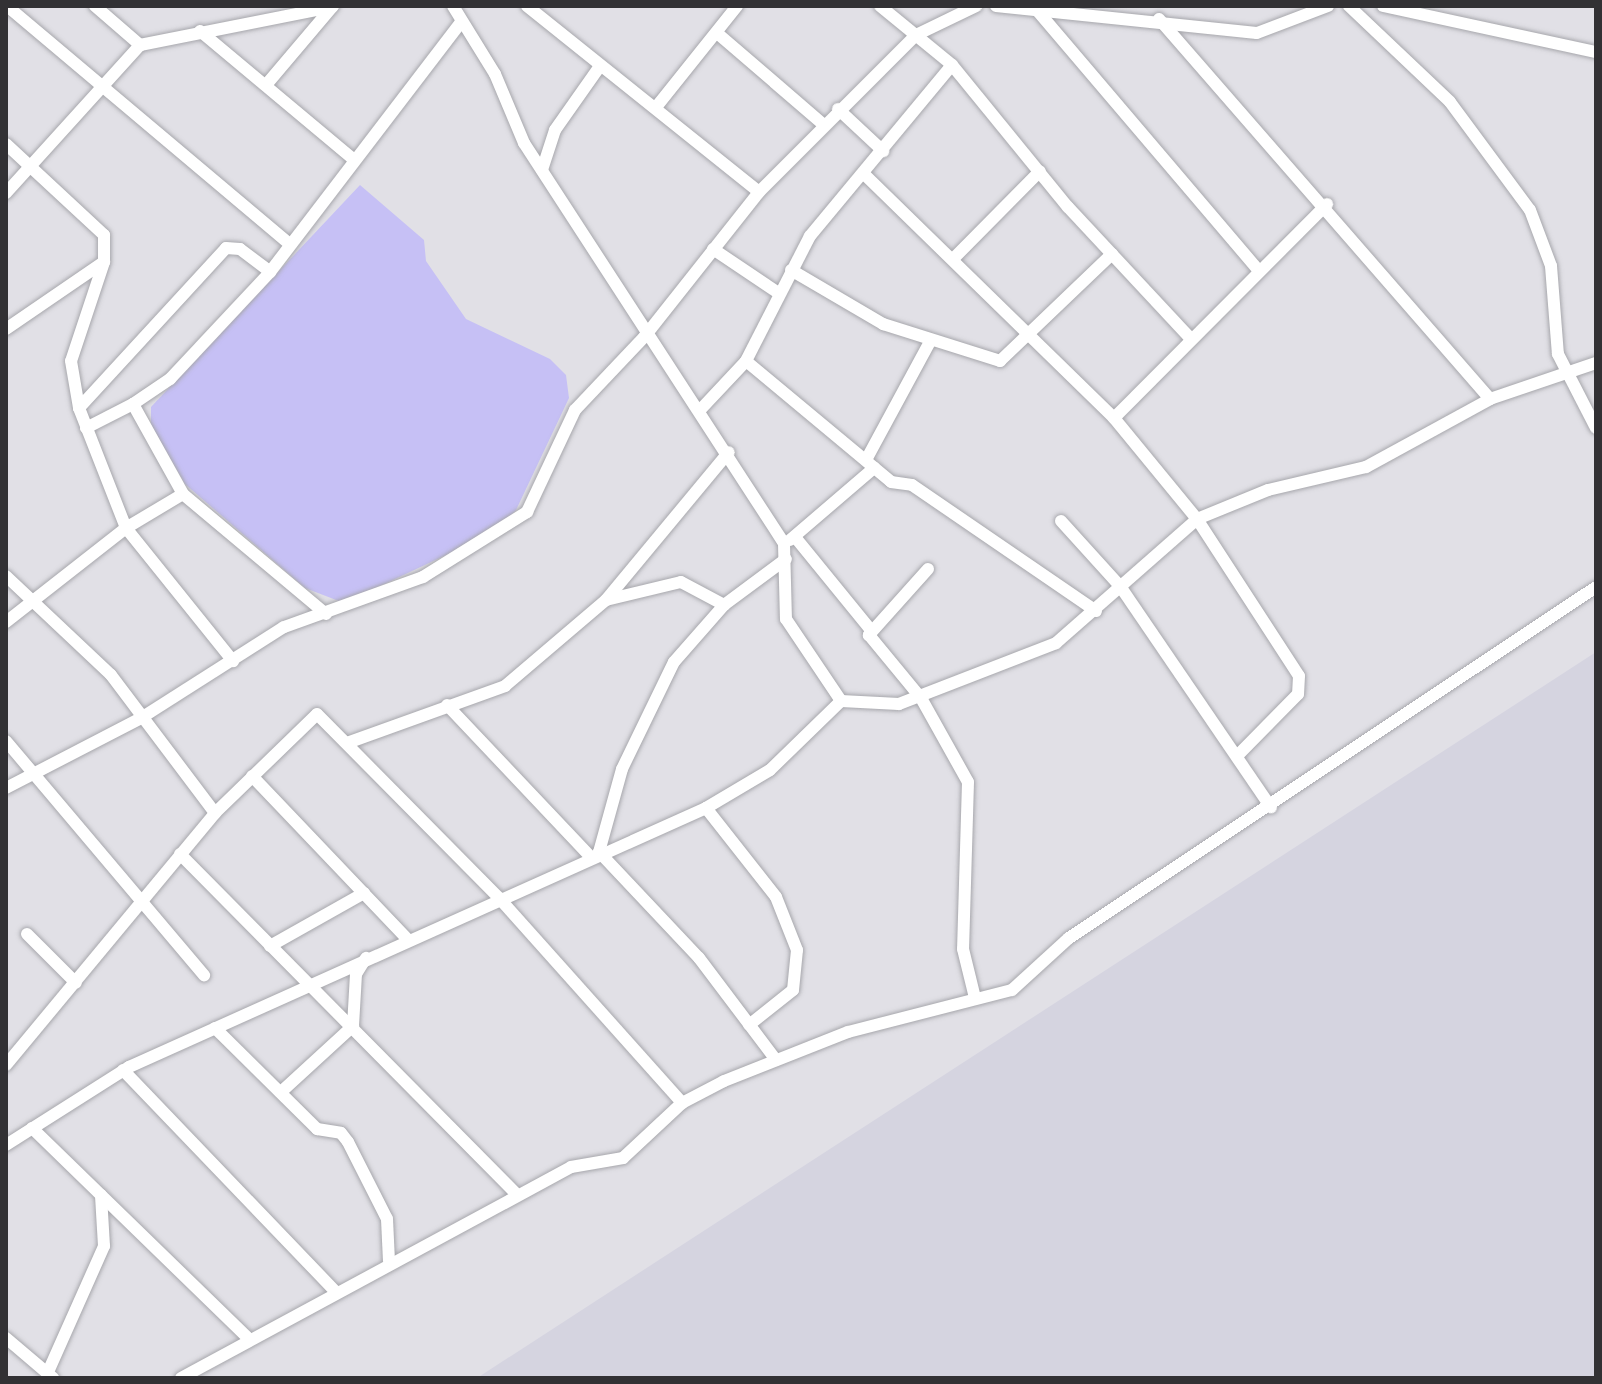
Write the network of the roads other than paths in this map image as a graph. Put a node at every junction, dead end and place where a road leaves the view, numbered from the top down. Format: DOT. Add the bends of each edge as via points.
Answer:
graph roads {
  1 [pos="7,6"];
  2 [pos="95,6"];
  3 [pos="453,6"];
  4 [pos="527,6"];
  5 [pos="737,6"];
  6 [pos="880,6"];
  7 [pos="976,6"];
  8 [pos="996,6"];
  9 [pos="1328,6"];
  10 [pos="1349,6"];
  11 [pos="1383,6"];
  12 [pos="333,7"];
  13 [pos="1036,9"];
  14 [pos="22,10"];
  15 [pos="1159,19"];
  16 [pos="461,22"];
  17 [pos="200,31"];
  18 [pos="717,33"];
  19 [pos="916,35"];
  20 [pos="140,45"];
  21 [pos="1596,52"];
  22 [pos="952,65"];
  23 [pos="600,66"];
  24 [pos="266,85"];
  25 [pos="99,89"];
  26 [pos="657,106"];
  27 [pos="838,109"];
  28 [pos="824,125"];
  29 [pos="6,144"];
  30 [pos="883,151"];
  31 [pos="352,158"];
  32 [pos="34,167"];
  33 [pos="542,170"];
  34 [pos="1040,171"];
  35 [pos="864,174"];
  36 [pos="759,192"];
  37 [pos="6,193"];
  38 [pos="1327,204"];
  39 [pos="290,244"];
  40 [pos="713,249"];
  41 [pos="1112,254"];
  42 [pos="954,258"];
  43 [pos="104,262"];
  44 [pos="791,270"];
  45 [pos="1259,271"];
  46 [pos="270,272"];
  47 [pos="777,292"];
  48 [pos="6,329"];
  49 [pos="1032,330"];
  50 [pos="645,336"];
  51 [pos="1190,338"];
  52 [pos="931,340"];
  53 [pos="746,361"];
  54 [pos="1596,363"];
  55 [pos="1570,372"];
  56 [pos="1490,399"];
  57 [pos="133,404"];
  58 [pos="79,408"];
  59 [pos="701,409"];
  60 [pos="1114,418"];
  61 [pos="86,428"];
  62 [pos="1596,428"];
  63 [pos="729,452"];
  64 [pos="870,464"];
  65 [pos="183,494"];
  66 [pos="1197,519"];
  67 [pos="1061,521"];
  68 [pos="126,528"];
  69 [pos="790,540"];
  70 [pos="786,559"];
  71 [pos="928,569"];
  72 [pos="6,576"];
  73 [pos="1120,586"];
  74 [pos="1596,587"];
  75 [pos="35,600"];
  76 [pos="606,600"];
  77 [pos="724,605"];
  78 [pos="1096,611"];
  79 [pos="326,614"];
  80 [pos="6,622"];
  81 [pos="870,629"];
  82 [pos="233,661"];
  83 [pos="921,698"];
  84 [pos="841,701"];
  85 [pos="447,705"];
  86 [pos="141,718"];
  87 [pos="6,741"];
  88 [pos="347,743"];
  89 [pos="1237,756"];
  90 [pos="33,775"];
  91 [pos="252,776"];
  92 [pos="6,788"];
  93 [pos="1271,807"];
  94 [pos="706,808"];
  95 [pos="215,813"];
  96 [pos="180,854"];
  97 [pos="594,854"];
  98 [pos="364,893"];
  99 [pos="499,898"];
  100 [pos="142,901"];
  101 [pos="27,934"];
  102 [pos="407,939"];
  103 [pos="270,946"];
  104 [pos="367,957"];
  105 [pos="204,975"];
  106 [pos="76,983"];
  107 [pos="308,985"];
  108 [pos="975,998"];
  109 [pos="749,1025"];
  110 [pos="353,1026"];
  111 [pos="215,1028"];
  112 [pos="8,1056"];
  113 [pos="776,1060"];
  114 [pos="123,1070"];
  115 [pos="281,1092"];
  116 [pos="682,1103"];
  117 [pos="32,1128"];
  118 [pos="6,1145"];
  119 [pos="517,1194"];
  120 [pos="101,1195"];
  121 [pos="389,1261"];
  122 [pos="335,1291"];
  123 [pos="6,1338"];
  124 [pos="249,1339"];
  125 [pos="50,1375"];
  126 [pos="181,1378"];
  1 -- 14 [label="street"];
  2 -- 20 [label="street"];
  3 -- 16 [label="street"];
  4 -- 23 [label="street"];
  5 -- 18 [label="street"];
  6 -- 19 [label="street"];
  7 -- 19 [label="street"];
  8 -- 13 [label="street"];
  9 -- 15 [label="street" via="1257,33"];
  10 -- 55 [label="street" via="1450,102 1530,210 1551,266 1558,354"];
  11 -- 21 [label="street"];
  12 -- 17 [label="street"];
  12 -- 24 [label="street"];
  13 -- 15 [label="street"];
  13 -- 45 [label="street"];
  14 -- 25 [label="street"];
  15 -- 38 [label="street"];
  16 -- 31 [label="street"];
  16 -- 33 [label="street"];
  17 -- 20 [label="street"];
  17 -- 24 [label="street"];
  18 -- 26 [label="street"];
  18 -- 28 [label="street"];
  19 -- 22 [label="street"];
  19 -- 27 [label="street"];
  20 -- 25 [label="street"];
  22 -- 30 [label="street"];
  22 -- 34 [label="street"];
  23 -- 26 [label="street"];
  23 -- 33 [label="street" via="561,119"];
  24 -- 31 [label="street"];
  25 -- 32 [label="street"];
  25 -- 39 [label="street"];
  26 -- 36 [label="street"];
  27 -- 28 [label="street"];
  27 -- 30 [label="street"];
  28 -- 36 [label="street"];
  29 -- 32 [label="street"];
  30 -- 35 [label="street"];
  31 -- 39 [label="street"];
  32 -- 37 [label="street"];
  32 -- 43 [label="street" via="104,235"];
  33 -- 50 [label="street" via="575,212"];
  34 -- 41 [label="street"];
  34 -- 42 [label="street"];
  35 -- 42 [label="street"];
  35 -- 44 [label="street"];
  36 -- 40 [label="street"];
  38 -- 45 [label="street"];
  38 -- 56 [label="street"];
  39 -- 46 [label="street"];
  40 -- 47 [label="street"];
  40 -- 50 [label="street"];
  41 -- 49 [label="street"];
  41 -- 51 [label="street"];
  42 -- 49 [label="street"];
  43 -- 48 [label="street"];
  43 -- 58 [label="street" via="71,361"];
  44 -- 47 [label="street"];
  44 -- 52 [label="street" via="883,324"];
  45 -- 51 [label="street"];
  46 -- 57 [label="street" via="170,379"];
  46 -- 58 [label="street" via="240,249 226,248"];
  47 -- 53 [label="street"];
  49 -- 52 [label="street" via="1000,361"];
  49 -- 60 [label="street"];
  50 -- 59 [label="street"];
  50 -- 79 [label="street" via="575,410 527,512 423,577"];
  51 -- 60 [label="street"];
  52 -- 64 [label="street"];
  53 -- 59 [label="street"];
  53 -- 64 [label="street"];
  54 -- 55 [label="street"];
  55 -- 56 [label="street"];
  55 -- 62 [label="street"];
  56 -- 66 [label="street" via="1366,467 1268,490"];
  57 -- 61 [label="street"];
  57 -- 65 [label="street"];
  58 -- 61 [label="street"];
  59 -- 63 [label="street"];
  60 -- 66 [label="street"];
  61 -- 68 [label="street"];
  63 -- 69 [label="street"];
  63 -- 76 [label="street"];
  64 -- 69 [label="street"];
  64 -- 78 [label="street" via="912,485"];
  65 -- 68 [label="street"];
  65 -- 79 [label="street"];
  66 -- 73 [label="street"];
  66 -- 89 [label="street" via="1302,685"];
  67 -- 73 [label="street"];
  68 -- 75 [label="street"];
  68 -- 82 [label="street"];
  69 -- 70 [label="street"];
  69 -- 81 [label="street"];
  70 -- 77 [label="street"];
  70 -- 84 [label="street" via="786,619"];
  71 -- 81 [label="street"];
  72 -- 75 [label="street"];
  73 -- 78 [label="street"];
  73 -- 89 [label="street"];
  74 -- 93 [label="street"];
  75 -- 80 [label="street"];
  75 -- 86 [label="street" via="111,675"];
  76 -- 77 [label="street" via="681,582"];
  76 -- 85 [label="street" via="505,686"];
  77 -- 97 [label="street" via="674,662 622,769"];
  78 -- 83 [label="street" via="1056,643"];
  79 -- 82 [label="street" via="284,627"];
  81 -- 83 [label="street" via="870,640"];
  82 -- 86 [label="street"];
  83 -- 84 [label="street"];
  83 -- 108 [label="street" via="968,782 963,949"];
  84 -- 94 [label="street" via="770,770"];
  85 -- 88 [label="street"];
  85 -- 97 [label="street"];
  86 -- 90 [label="street"];
  86 -- 95 [label="street"];
  87 -- 90 [label="street"];
  88 -- 91 [label="street" via="317,714 306,717"];
  88 -- 99 [label="street"];
  89 -- 93 [label="street"];
  90 -- 92 [label="street"];
  90 -- 100 [label="street"];
  91 -- 95 [label="street"];
  91 -- 98 [label="street"];
  93 -- 108 [label="street" via="1069,938 1012,990"];
  94 -- 97 [label="street"];
  94 -- 109 [label="street" via="776,897 797,950 793,990"];
  95 -- 96 [label="street"];
  96 -- 100 [label="street"];
  96 -- 103 [label="street"];
  97 -- 99 [label="street"];
  97 -- 109 [label="street"];
  98 -- 102 [label="street"];
  98 -- 103 [label="street"];
  99 -- 102 [label="street"];
  99 -- 116 [label="street"];
  100 -- 105 [label="street"];
  100 -- 106 [label="street"];
  101 -- 106 [label="street"];
  102 -- 104 [label="street"];
  103 -- 107 [label="street"];
  104 -- 107 [label="street"];
  104 -- 110 [label="street" via="356,974"];
  106 -- 112 [label="street"];
  107 -- 110 [label="street"];
  107 -- 111 [label="street"];
  108 -- 113 [label="street"];
  109 -- 113 [label="street"];
  110 -- 115 [label="street"];
  110 -- 119 [label="street"];
  111 -- 114 [label="street"];
  111 -- 115 [label="street"];
  113 -- 116 [label="street"];
  114 -- 117 [label="street"];
  114 -- 122 [label="street"];
  115 -- 121 [label="street" via="317,1129 341,1133 348,1142 387,1219"];
  116 -- 119 [label="street" via="623,1158 571,1167"];
  117 -- 118 [label="street"];
  117 -- 120 [label="street"];
  119 -- 121 [label="street"];
  120 -- 124 [label="street"];
  120 -- 125 [label="street" via="104,1246"];
  121 -- 122 [label="street"];
  122 -- 124 [label="street"];
  123 -- 125 [label="street"];
  124 -- 126 [label="street"];
}
